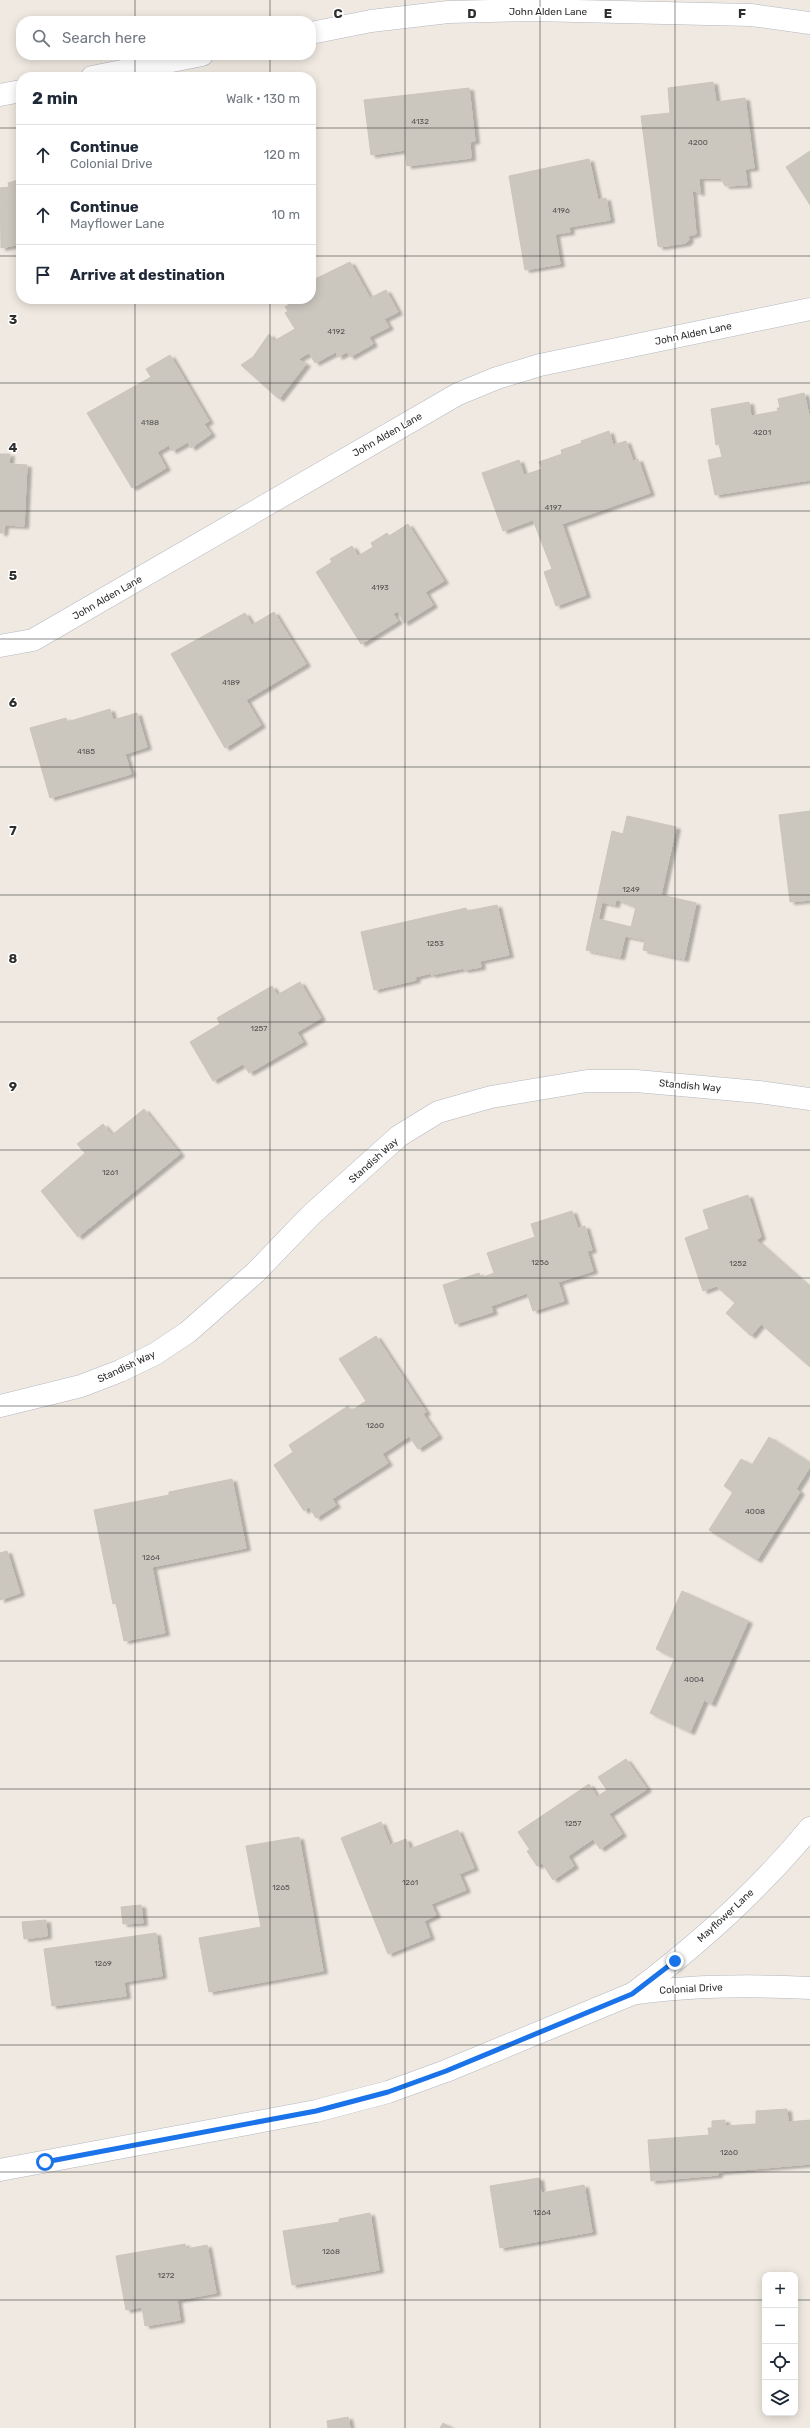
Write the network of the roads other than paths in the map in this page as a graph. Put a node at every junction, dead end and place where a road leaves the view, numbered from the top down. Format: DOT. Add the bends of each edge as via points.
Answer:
graph roads {
  1 [pos="810,23"];
  2 [pos="316,32"];
  3 [pos="177,60"];
  4 [pos="117,72"];
  5 [pos="16,92"];
  6 [pos="0,95"];
  7 [pos="810,309"];
  8 [pos="0,646"];
  9 [pos="810,1099"];
  10 [pos="0,1406"];
  11 [pos="810,1828"];
  12 [pos="810,1988"];
  13 [pos="632,1994"];
  14 [pos="0,2170"];
  1 -- 2 [label="street, John Alden Lane" via="751,15 532,10 448,12 371,21"];
  3 -- 4 [label="street"];
  5 -- 6 [label="street"];
  7 -- 8 [label="street, John Alden Lane" via="540,365 497,378 458,394 34,640"];
  9 -- 10 [label="street, Standish Way" via="636,1081 587,1081 491,1097 438,1112 399,1136 311,1215 255,1273 175,1341 120,1371 81,1386"];
  11 -- 13 [label="street, Mayflower Lane" via="783,1861 716,1926"];
  12 -- 13 [label="street, Colonial Drive" via="748,1985 656,1990"];
  13 -- 14 [label="street, Colonial Drive" via="446,2071 388,2092 316,2111"];
}
